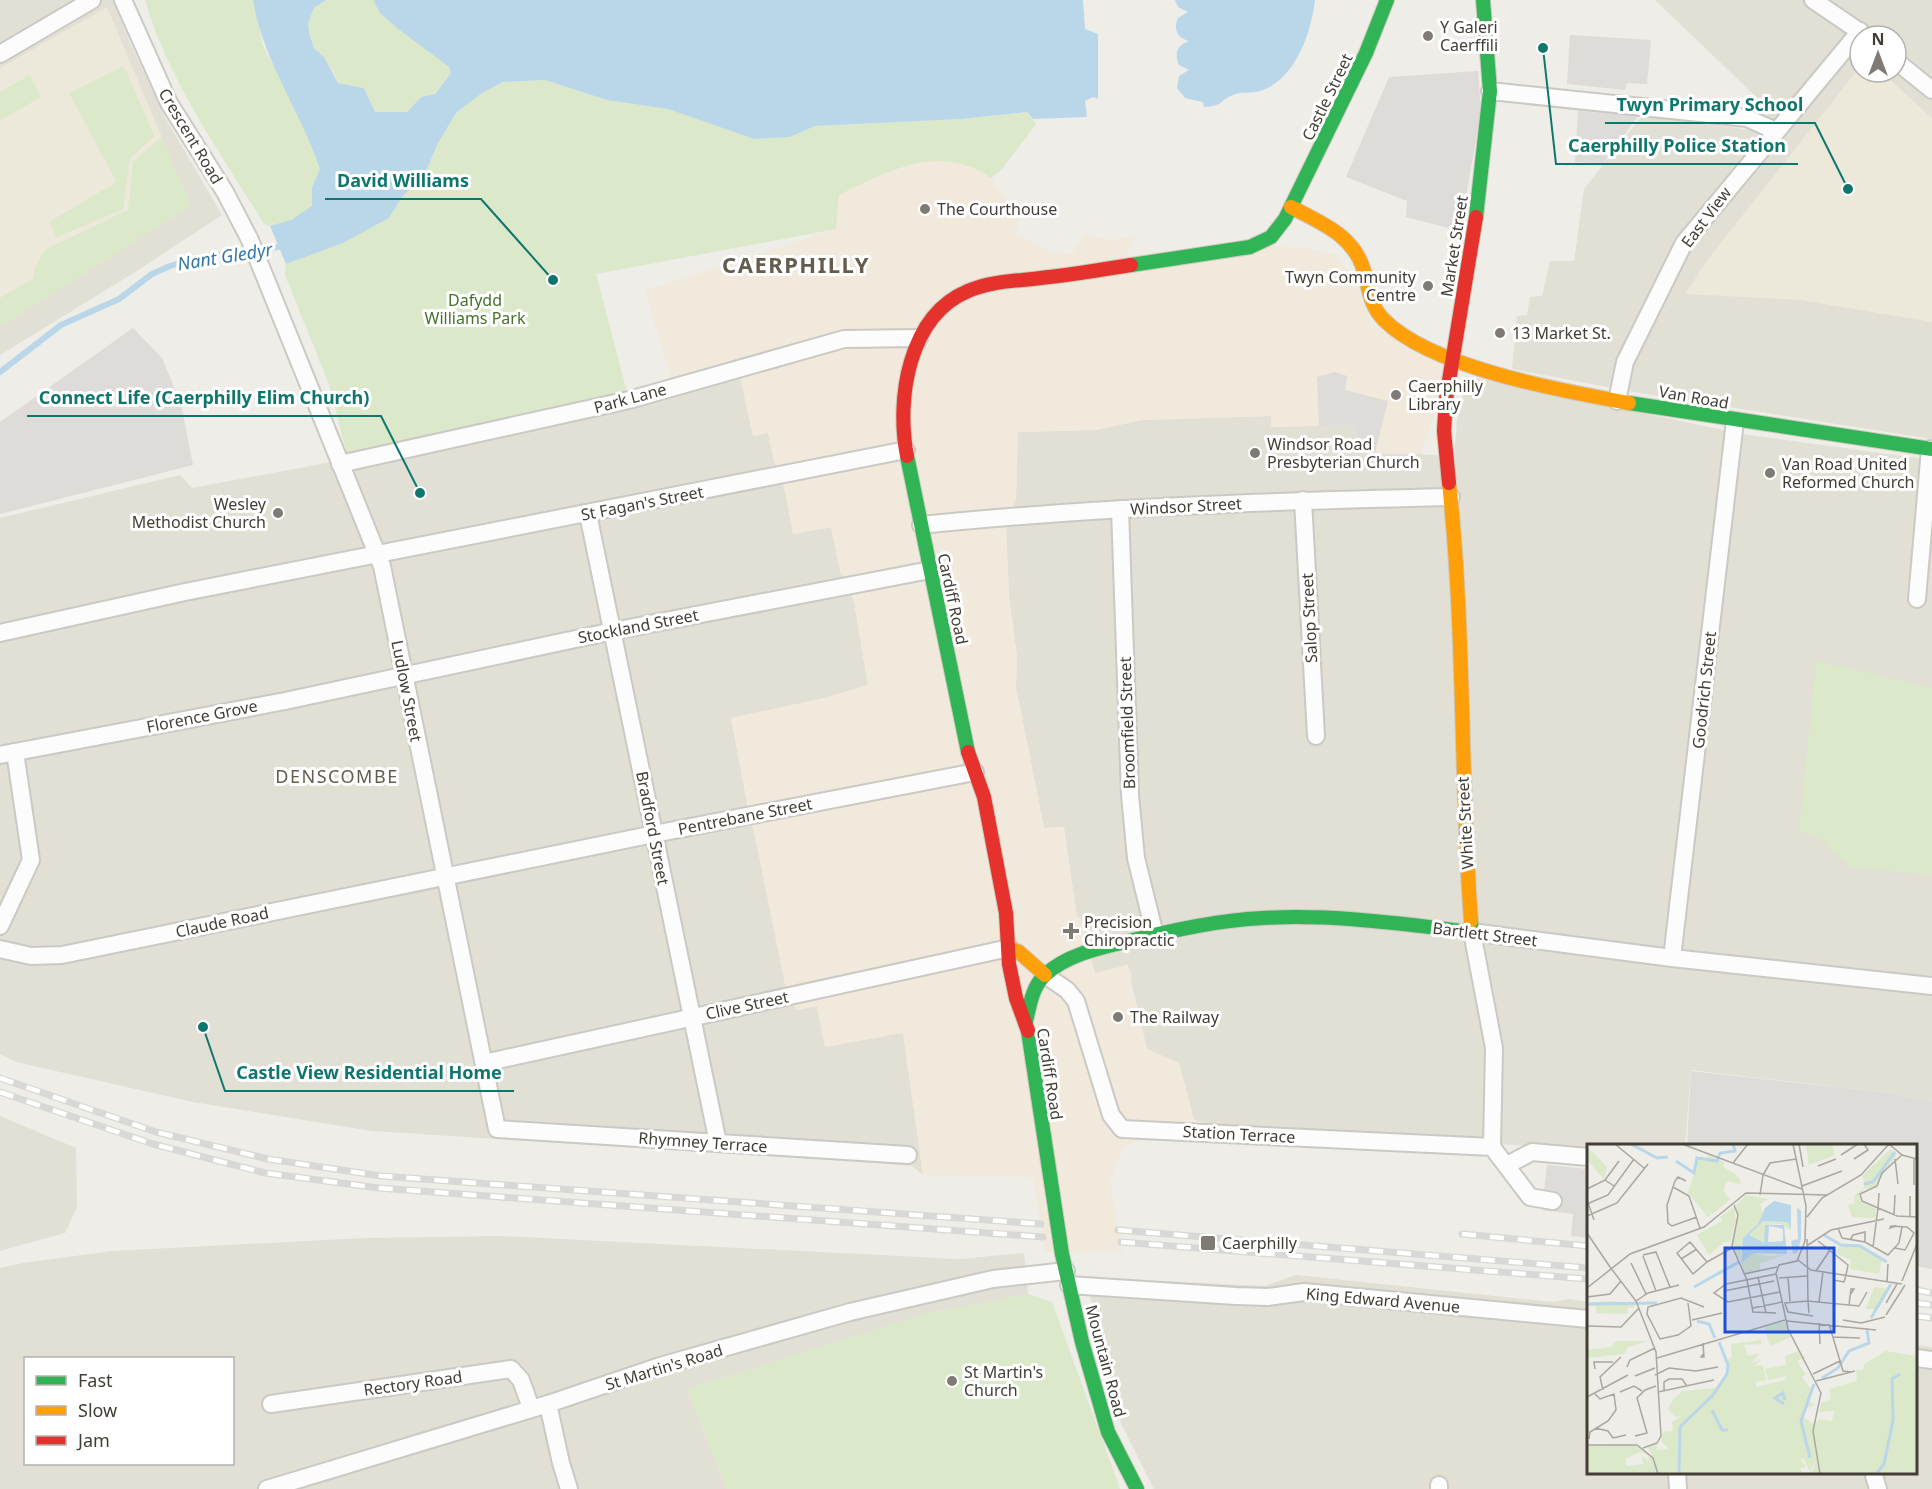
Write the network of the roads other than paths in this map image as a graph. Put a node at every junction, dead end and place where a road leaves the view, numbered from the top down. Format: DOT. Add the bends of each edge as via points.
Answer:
graph roads {
  1 [pos="92,0"];
  2 [pos="123,0"];
  3 [pos="1387,0"];
  4 [pos="1483,0"];
  5 [pos="1813,0"];
  6 [pos="1848,24"];
  7 [pos="1848,51"];
  8 [pos="0,54"];
  9 [pos="1908,71"];
  10 [pos="1932,90"];
  11 [pos="1490,91"];
  12 [pos="1776,130"];
  13 [pos="1292,207"];
  14 [pos="261,265"];
  15 [pos="919,338"];
  16 [pos="1454,357"];
  17 [pos="1617,400"];
  18 [pos="1734,422"];
  19 [pos="1931,449"];
  20 [pos="906,450"];
  21 [pos="340,465"];
  22 [pos="1451,497"];
  23 [pos="1303,500"];
  24 [pos="1120,509"];
  25 [pos="588,514"];
  26 [pos="921,525"];
  27 [pos="378,555"];
  28 [pos="1926,566"];
  29 [pos="930,570"];
  30 [pos="1917,599"];
  31 [pos="613,631"];
  32 [pos="0,633"];
  33 [pos="403,675"];
  34 [pos="1316,736"];
  35 [pos="7,754"];
  36 [pos="975,772"];
  37 [pos="654,834"];
  38 [pos="445,877"];
  39 [pos="0,927"];
  40 [pos="1472,932"];
  41 [pos="1155,935"];
  42 [pos="1009,948"];
  43 [pos="0,949"];
  44 [pos="1672,958"];
  45 [pos="1045,975"];
  46 [pos="1932,986"];
  47 [pos="691,1018"];
  48 [pos="1026,1021"];
  49 [pos="484,1063"];
  50 [pos="497,1128"];
  51 [pos="718,1143"];
  52 [pos="1492,1147"];
  53 [pos="908,1155"];
  54 [pos="1587,1157"];
  55 [pos="1507,1165"];
  56 [pos="1553,1201"];
  57 [pos="1068,1278"];
  58 [pos="1587,1320"];
  59 [pos="1917,1358"];
  60 [pos="1932,1360"];
  61 [pos="271,1404"];
  62 [pos="548,1404"];
  63 [pos="531,1408"];
  64 [pos="1677,1474"];
  65 [pos="1872,1474"];
  66 [pos="267,1489"];
  67 [pos="569,1489"];
  68 [pos="1137,1489"];
  69 [pos="1678,1489"];
  70 [pos="1878,1489"];
  1 -- 8 [label="street"];
  2 -- 14 [label="street, Crescent Road" via="169,103 230,200"];
  3 -- 13 [label="main road, Castle Street" via="1366,53"];
  4 -- 11 [label="main road, Market Street"];
  5 -- 6 [label="street"];
  7 -- 12 [label="street, East View"];
  9 -- 10 [label="street"];
  11 -- 12 [label="street" via="1747,118"];
  11 -- 16 [label="main road, Market Street" via="1481,185"];
  12 -- 17 [label="street, East View" via="1684,243 1625,362"];
  13 -- 15 [label="main road, Cardiff Road" via="1270,237 1250,247 966,292 948,303"];
  13 -- 16 [label="main road, Van Road" via="1354,248 1368,294 1387,324"];
  14 -- 21 [label="street, Ludlow Street"];
  15 -- 20 [label="main road, Cardiff Road" via="911,357 905,404"];
  15 -- 21 [label="street, Park Lane" via="844,339 628,400"];
  16 -- 17 [label="main road, Van Road" via="1518,380"];
  16 -- 22 [label="main road, Market Street" via="1444,431"];
  17 -- 18 [label="main road, Van Road"];
  18 -- 19 [label="main road, Van Road"];
  18 -- 44 [label="street, Goodrich Street"];
  19 -- 28 [label="street"];
  20 -- 25 [label="street, St Fagan's Street"];
  20 -- 26 [label="main road, Cardiff Road"];
  21 -- 27 [label="street, Ludlow Street"];
  22 -- 23 [label="street, Windsor Street"];
  22 -- 40 [label="main road, White Street" via="1464,829"];
  23 -- 24 [label="street, Windsor Street"];
  23 -- 34 [label="street, Salop Street"];
  24 -- 26 [label="street, Windsor Street" via="1003,515"];
  24 -- 41 [label="street, Broomfield Street" via="1130,795 1136,858"];
  25 -- 27 [label="street, St Fagan's Street"];
  25 -- 31 [label="street, Bradford Street"];
  26 -- 29 [label="main road, Cardiff Road"];
  27 -- 32 [label="street"];
  27 -- 33 [label="street, Ludlow Street"];
  28 -- 30 [label="street"];
  29 -- 31 [label="street, Stockland Street"];
  29 -- 36 [label="main road, Cardiff Road" via="965,744"];
  31 -- 33 [label="street, Stockland Street"];
  31 -- 37 [label="street, Bradford Street"];
  33 -- 35 [label="street, Florence Grove"];
  33 -- 38 [label="street, Ludlow Street"];
  35 -- 39 [label="street" via="31,860"];
  36 -- 37 [label="street, Pentrebane Street"];
  36 -- 42 [label="main road, Cardiff Road" via="984,797"];
  37 -- 38 [label="street, Pentrebane Street"];
  37 -- 47 [label="street, Bradford Street"];
  38 -- 43 [label="street, Claude Road" via="62,955 31,956"];
  38 -- 49 [label="street, Ludlow Street"];
  40 -- 41 [label="main road, Bartlett Street" via="1369,920 1278,918"];
  40 -- 44 [label="street, Bartlett Street"];
  40 -- 52 [label="street, White Street" via="1494,1048"];
  41 -- 45 [label="main road, Bartlett Street" via="1102,947"];
  42 -- 45 [label="main road, Station Terrace"];
  42 -- 47 [label="street, Clive Street"];
  42 -- 48 [label="main road, Cardiff Road" via="1016,998"];
  44 -- 46 [label="street, Bartlett Street"];
  45 -- 48 [label="main road" via="1033,993"];
  45 -- 52 [label="street, Station Terrace" via="1076,1001 1111,1115 1122,1129"];
  47 -- 49 [label="street, Clive Street"];
  47 -- 51 [label="street, Bradford Street"];
  48 -- 57 [label="main road, Cardiff Road"];
  49 -- 50 [label="street, Ludlow Street"];
  50 -- 51 [label="street, Rhymney Terrace"];
  51 -- 53 [label="street, Rhymney Terrace"];
  52 -- 55 [label="street"];
  54 -- 55 [label="street" via="1532,1152"];
  55 -- 56 [label="street" via="1530,1197"];
  57 -- 58 [label="street, King Edward Avenue" via="1236,1296 1304,1292"];
  57 -- 62 [label="street, St Martin's Road" via="993,1279 850,1312 660,1366"];
  57 -- 68 [label="main road, Mountain Road" via="1108,1432"];
  59 -- 60 [label="street"];
  61 -- 63 [label="street, Rectory Road" via="511,1369 521,1380"];
  62 -- 63 [label="street, St Martin's Road"];
  62 -- 67 [label="street"];
  63 -- 66 [label="street, St Martin's Road"];
  64 -- 69 [label="street"];
  65 -- 70 [label="street"];
}
